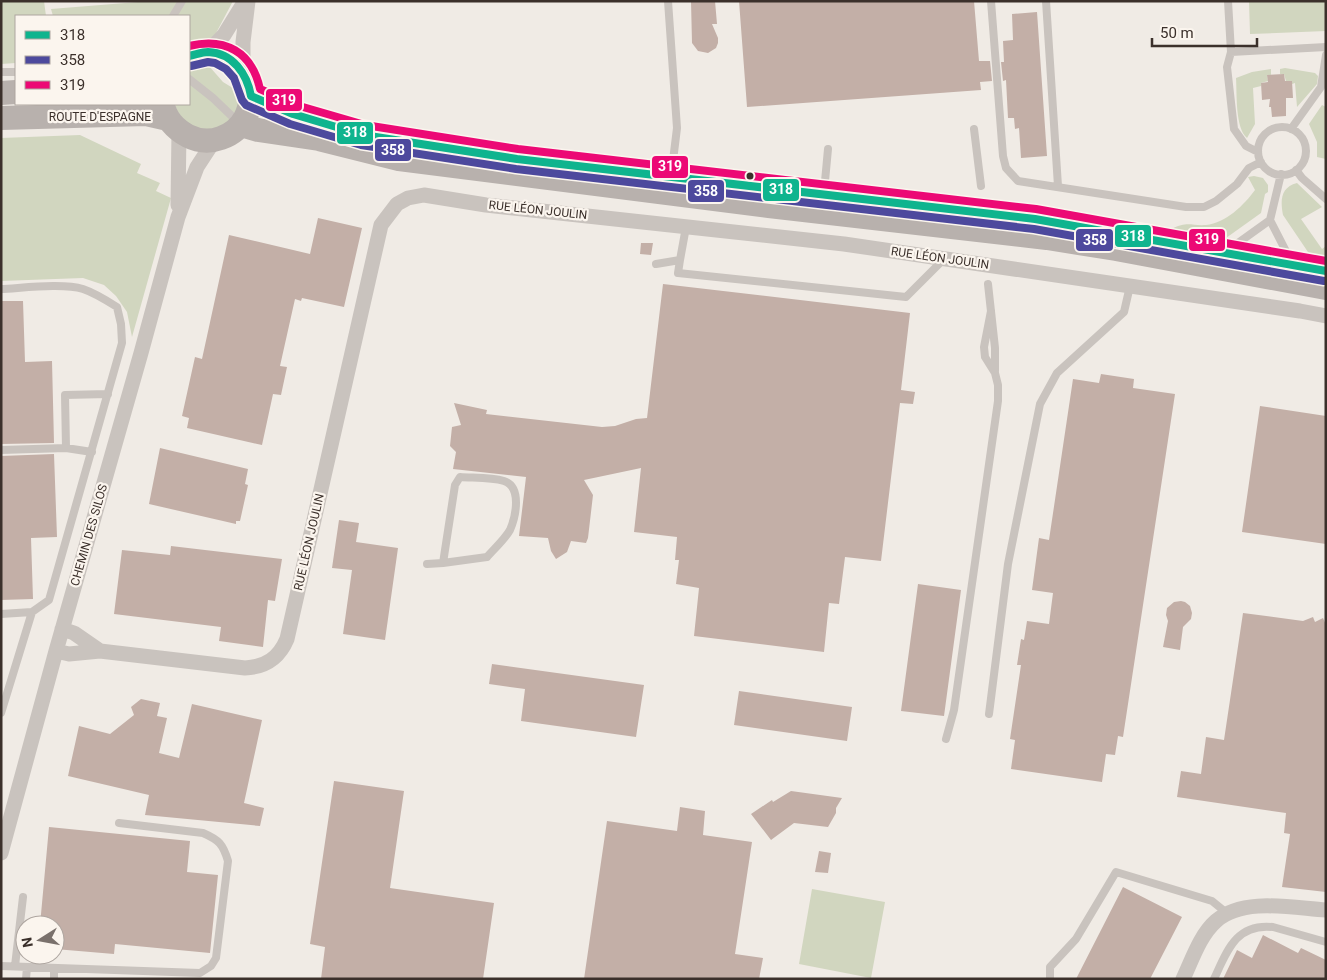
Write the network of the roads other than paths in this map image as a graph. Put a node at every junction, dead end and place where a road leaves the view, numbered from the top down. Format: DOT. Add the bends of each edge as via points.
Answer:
graph roads {
  1 [pos="182,1"];
  2 [pos="247,1"];
  3 [pos="668,1"];
  4 [pos="991,1"];
  5 [pos="1046,1"];
  6 [pos="1228,1"];
  7 [pos="174,15"];
  8 [pos="1326,47"];
  9 [pos="1232,52"];
  10 [pos="198,54"];
  11 [pos="1326,55"];
  12 [pos="243,71"];
  13 [pos="1,72"];
  14 [pos="15,72"];
  15 [pos="190,80"];
  16 [pos="15,92"];
  17 [pos="1,93"];
  18 [pos="251,96"];
  19 [pos="1,118"];
  20 [pos="170,118"];
  21 [pos="241,125"];
  22 [pos="1291,128"];
  23 [pos="974,130"];
  24 [pos="214,141"];
  25 [pos="828,149"];
  26 [pos="1258,152"];
  27 [pos="1261,162"];
  28 [pos="1296,170"];
  29 [pos="1280,174"];
  30 [pos="671,177"];
  31 [pos="980,186"];
  32 [pos="1058,186"];
  33 [pos="824,194"];
  34 [pos="1326,199"];
  35 [pos="178,216"];
  36 [pos="1270,220"];
  37 [pos="686,227"];
  38 [pos="1224,252"];
  39 [pos="945,258"];
  40 [pos="680,260"];
  41 [pos="656,264"];
  42 [pos="1293,265"];
  43 [pos="1326,271"];
  44 [pos="988,284"];
  45 [pos="1130,286"];
  46 [pos="1326,288"];
  47 [pos="1,289"];
  48 [pos="1326,316"];
  49 [pos="108,394"];
  50 [pos="66,448"];
  51 [pos="1,450"];
  52 [pos="92,452"];
  53 [pos="443,563"];
  54 [pos="427,564"];
  55 [pos="32,612"];
  56 [pos="1,614"];
  57 [pos="62,629"];
  58 [pos="100,651"];
  59 [pos="56,652"];
  60 [pos="3,704"];
  61 [pos="1,713"];
  62 [pos="989,714"];
  63 [pos="946,739"];
  64 [pos="119,823"];
  65 [pos="1,853"];
  66 [pos="23,897"];
  67 [pos="1326,910"];
  68 [pos="1228,914"];
  69 [pos="1326,942"];
  70 [pos="1,966"];
  71 [pos="15,966"];
  72 [pos="27,967"];
  73 [pos="54,968"];
  74 [pos="26,979"];
  75 [pos="54,979"];
  76 [pos="1050,979"];
  77 [pos="1183,979"];
  78 [pos="1214,979"];
  1 -- 7 [label="lane"];
  2 -- 10 [label="street" via="224,35"];
  2 -- 12 [label="street"];
  3 -- 30 [label="lane" via="677,128"];
  4 -- 32 [label="lane" via="1006,168 1018,181"];
  5 -- 32 [label="lane"];
  6 -- 9 [label="lane"];
  8 -- 9 [label="lane"];
  9 -- 26 [label="lane" via="1227,67 1234,130 1246,146"];
  10 -- 12 [label="main road" via="222,54"];
  11 -- 22 [label="lane" via="1321,87"];
  12 -- 18 [label="main road"];
  13 -- 14 [label="lane"];
  15 -- 21 [label="lane"];
  16 -- 17 [label="main road"];
  18 -- 21 [label="main road" via="249,112"];
  18 -- 30 [label="main road" via="293,114 363,136"];
  19 -- 20 [label="main road, ROUTE D'ESPAGNE" via="146,114"];
  20 -- 24 [label="main road, ROUTE D'ESPAGNE" via="195,140"];
  20 -- 35 [label="street, CHEMIN DES SILOS"];
  21 -- 24 [label="main road" via="229,136"];
  21 -- 46 [label="main road" via="399,158 1046,238"];
  22 -- 26 [label="lane" via="1268,131 1262,136"];
  22 -- 28 [label="lane" via="1303,140 1305,148 1302,164"];
  23 -- 31 [label="lane"];
  24 -- 35 [label="street, CHEMIN DES SILOS" via="197,167"];
  25 -- 33 [label="lane"];
  26 -- 27 [label="lane"];
  27 -- 29 [label="lane" via="1269,171"];
  27 -- 32 [label="lane" via="1249,168 1237,184 1216,201 1204,207"];
  28 -- 29 [label="lane"];
  28 -- 34 [label="lane"];
  29 -- 36 [label="lane"];
  30 -- 33 [label="main road"];
  33 -- 38 [label="main road" via="1035,219"];
  35 -- 57 [label="street, CHEMIN DES SILOS"];
  36 -- 38 [label="lane"];
  36 -- 42 [label="lane"];
  37 -- 39 [label="street, RUE LÉON JOULIN"];
  37 -- 40 [label="lane"];
  37 -- 58 [label="street, RUE LÉON JOULIN" via="424,195 397,204 382,225 290,629 282,650 258,667 245,668"];
  38 -- 42 [label="main road"];
  39 -- 40 [label="lane" via="906,297 678,273"];
  39 -- 45 [label="street, RUE LÉON JOULIN"];
  40 -- 41 [label="lane"];
  42 -- 43 [label="main road"];
  44 -- 63 [label="lane" via="991,311 984,347 985,357 995,373 998,401 954,710"];
  45 -- 48 [label="street, RUE LÉON JOULIN"];
  45 -- 62 [label="lane" via="1124,312 1057,373 1040,404 1008,564"];
  47 -- 49 [label="lane" via="80,288 117,308 122,343"];
  49 -- 50 [label="lane" via="65,395"];
  49 -- 52 [label="lane"];
  50 -- 51 [label="lane"];
  50 -- 52 [label="lane"];
  52 -- 55 [label="lane" via="49,600"];
  53 -- 53 [label="lane" via="487,557 510,531 516,495 510,484 502,480 460,477 455,485"];
  53 -- 54 [label="lane"];
  55 -- 56 [label="lane"];
  55 -- 60 [label="lane"];
  57 -- 58 [label="street, RUE LÉON JOULIN" via="74,633"];
  57 -- 59 [label="street, CHEMIN DES SILOS"];
  58 -- 59 [label="street, RUE LÉON JOULIN"];
  59 -- 65 [label="street, CHEMIN DES SILOS"];
  60 -- 61 [label="lane"];
  64 -- 73 [label="lane" via="203,833 224,847 228,861 216,958 200,973"];
  66 -- 71 [label="lane"];
  67 -- 68 [label="street" via="1258,906"];
  68 -- 76 [label="lane" via="1212,901 1116,872 1076,940 1050,967"];
  68 -- 77 [label="street" via="1216,921 1204,936"];
  69 -- 78 [label="lane" via="1273,927 1256,928 1237,936 1229,945"];
  70 -- 71 [label="lane"];
  71 -- 72 [label="lane"];
  72 -- 73 [label="lane"];
  72 -- 74 [label="lane"];
  73 -- 75 [label="lane"];
}
